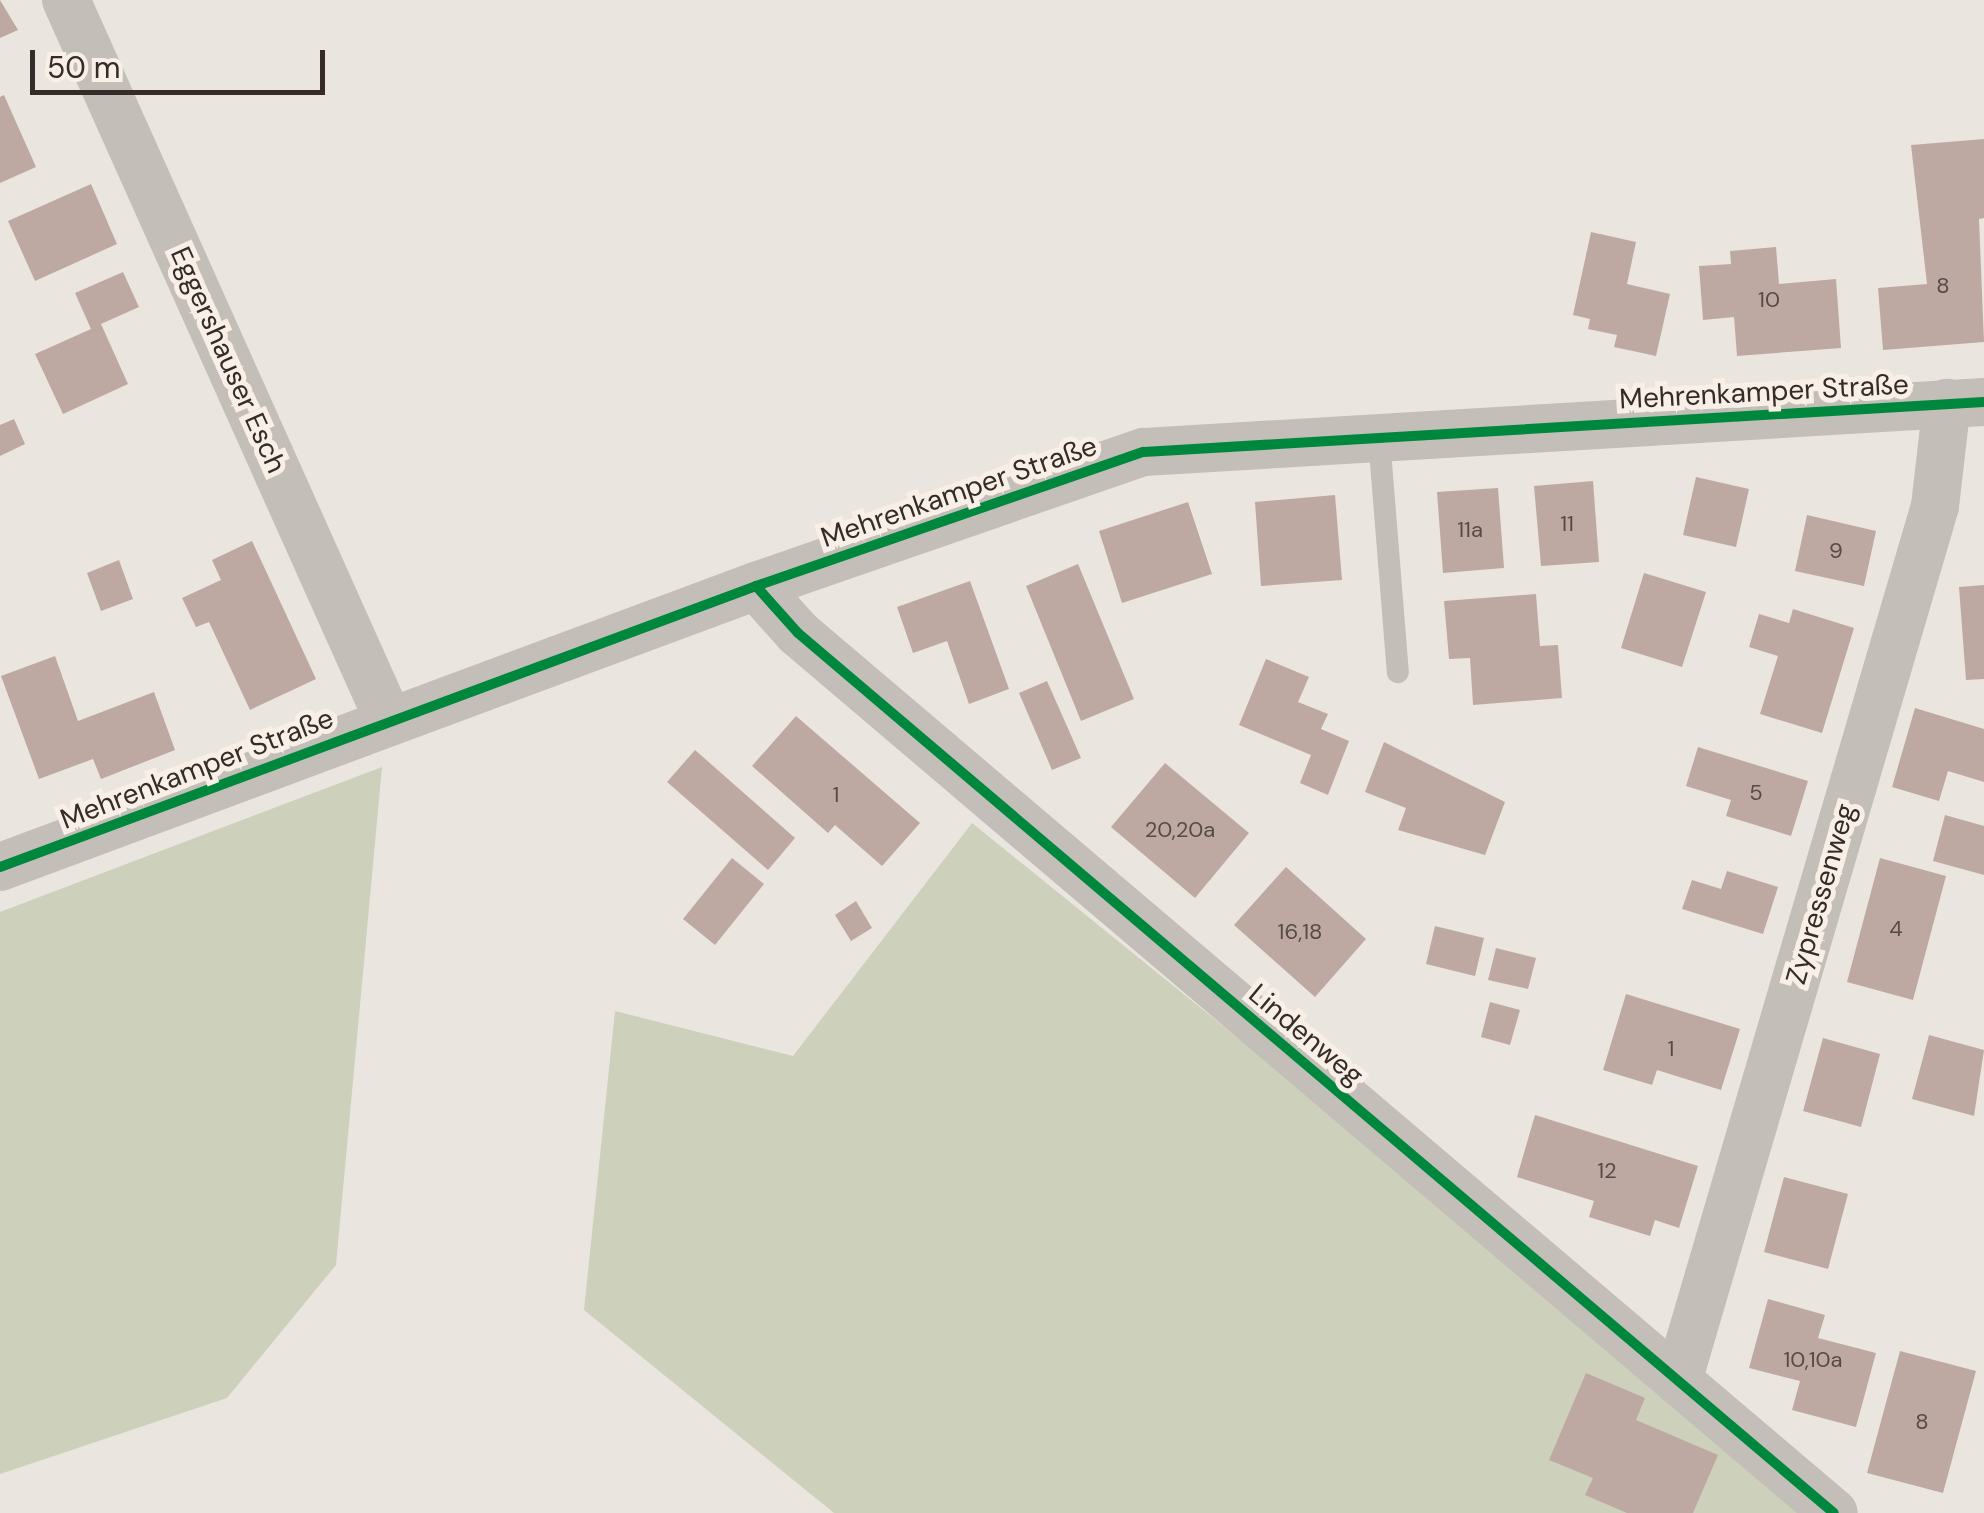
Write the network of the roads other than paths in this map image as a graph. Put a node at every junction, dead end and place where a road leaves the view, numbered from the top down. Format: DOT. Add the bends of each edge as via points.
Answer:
graph roads {
  1 [pos="66,0"];
  2 [pos="1965,402"];
  3 [pos="1379,438"];
  4 [pos="756,586"];
  5 [pos="1398,672"];
  6 [pos="389,721"];
  7 [pos="0,867"];
  8 [pos="1678,1381"];
  9 [pos="1834,1513"];
  1 -- 6 [label="street, Eggershauser Esch"];
  2 -- 3 [label="street, Mehrenkamper Straße"];
  2 -- 8 [label="street, Zypressenweg"];
  3 -- 4 [label="street, Mehrenkamper Straße" via="1144,452"];
  3 -- 5 [label="lane"];
  4 -- 6 [label="street, Mehrenkamper Straße"];
  4 -- 8 [label="street, Lindenweg" via="798,633"];
  6 -- 7 [label="street, Mehrenkamper Straße"];
  8 -- 9 [label="street, Lindenweg"];
}
